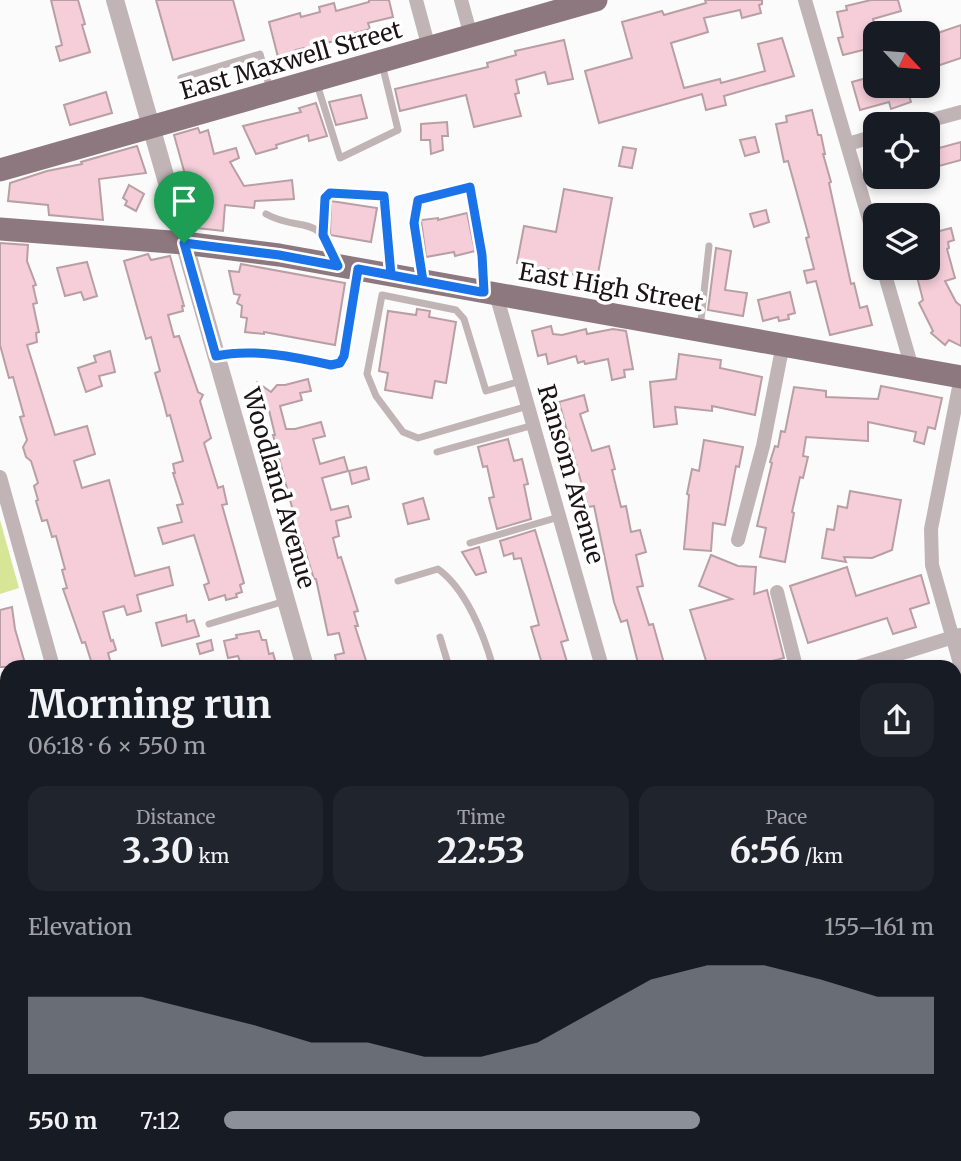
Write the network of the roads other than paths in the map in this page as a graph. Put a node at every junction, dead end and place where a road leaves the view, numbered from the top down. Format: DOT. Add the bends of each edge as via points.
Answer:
graph roads {
  1 [pos="115,0"];
  2 [pos="416,0"];
  3 [pos="461,0"];
  4 [pos="596,0"];
  5 [pos="805,0"];
  6 [pos="471,36"];
  7 [pos="429,48"];
  8 [pos="382,61"];
  9 [pos="181,78"];
  10 [pos="316,80"];
  11 [pos="272,93"];
  12 [pos="961,112"];
  13 [pos="940,118"];
  14 [pos="152,127"];
  15 [pos="863,140"];
  16 [pos="848,144"];
  17 [pos="0,170"];
  18 [pos="865,203"];
  19 [pos="266,215"];
  20 [pos="0,229"];
  21 [pos="323,235"];
  22 [pos="184,243"];
  23 [pos="709,246"];
  24 [pos="348,267"];
  25 [pos="391,275"];
  26 [pos="886,280"];
  27 [pos="423,281"];
  28 [pos="490,293"];
  29 [pos="699,329"];
  30 [pos="783,344"];
  31 [pos="216,356"];
  32 [pos="912,368"];
  33 [pos="961,377"];
  34 [pos="521,381"];
  35 [pos="528,406"];
  36 [pos="534,425"];
  37 [pos="437,452"];
  38 [pos="0,477"];
  39 [pos="560,517"];
  40 [pos="738,540"];
  41 [pos="470,542"];
  42 [pos="398,581"];
  43 [pos="777,592"];
  44 [pos="286,600"];
  45 [pos="209,624"];
  46 [pos="957,636"];
  47 [pos="440,637"];
  48 [pos="51,660"];
  49 [pos="302,660"];
  50 [pos="447,660"];
  51 [pos="491,660"];
  52 [pos="601,660"];
  53 [pos="794,660"];
  54 [pos="880,660"];
  55 [pos="960,660"];
  1 -- 14 [label="street, Woodland Avenue"];
  2 -- 7 [label="street"];
  3 -- 6 [label="street"];
  4 -- 6 [label="main road, East Maxwell Street"];
  5 -- 16 [label="street"];
  6 -- 7 [label="main road, East Maxwell Street"];
  7 -- 8 [label="main road, East Maxwell Street"];
  8 -- 10 [label="main road, East Maxwell Street"];
  8 -- 10 [label="lane" via="398,130 341,158"];
  9 -- 11 [label="lane" via="260,54"];
  10 -- 11 [label="main road, East Maxwell Street"];
  11 -- 14 [label="main road, East Maxwell Street"];
  12 -- 13 [label="street"];
  14 -- 17 [label="main road, East Maxwell Street"];
  14 -- 22 [label="street, Woodland Avenue"];
  15 -- 16 [label="street"];
  16 -- 18 [label="street"];
  19 -- 21 [label="lane" via="277,221 303,223"];
  20 -- 22 [label="main road, East High Street"];
  21 -- 24 [label="lane"];
  21 -- 25 [label="lane" via="325,198 330,193 384,196"];
  22 -- 24 [label="main road, East High Street"];
  22 -- 31 [label="street, Woodland Avenue"];
  23 -- 29 [label="lane"];
  24 -- 25 [label="main road, East High Street"];
  24 -- 31 [label="lane" via="340,363 230,353"];
  25 -- 27 [label="main road, East High Street"];
  26 -- 32 [label="street"];
  27 -- 28 [label="main road, East High Street"];
  27 -- 28 [label="lane" via="414,223 418,200 470,187"];
  28 -- 29 [label="main road, East High Street"];
  28 -- 34 [label="street, Ransom Avenue"];
  29 -- 30 [label="main road, East High Street"];
  30 -- 32 [label="main road, East High Street"];
  30 -- 40 [label="street"];
  31 -- 44 [label="street, Woodland Avenue"];
  32 -- 33 [label="main road, East High Street"];
  33 -- 46 [label="street" via="930,550"];
  34 -- 35 [label="street, Ransom Avenue"];
  34 -- 35 [label="lane" via="486,391 464,320 456,310 382,295 367,374 376,396 402,432 418,438"];
  35 -- 36 [label="street, Ransom Avenue"];
  36 -- 37 [label="lane"];
  36 -- 39 [label="street, Ransom Avenue"];
  38 -- 48 [label="street"];
  39 -- 41 [label="lane"];
  39 -- 52 [label="street, Ransom Avenue"];
  42 -- 51 [label="lane" via="438,569 449,577 483,632"];
  43 -- 53 [label="street"];
  44 -- 45 [label="lane"];
  44 -- 49 [label="street, Woodland Avenue"];
  46 -- 54 [label="street"];
  46 -- 55 [label="street"];
  47 -- 50 [label="lane"];
}
